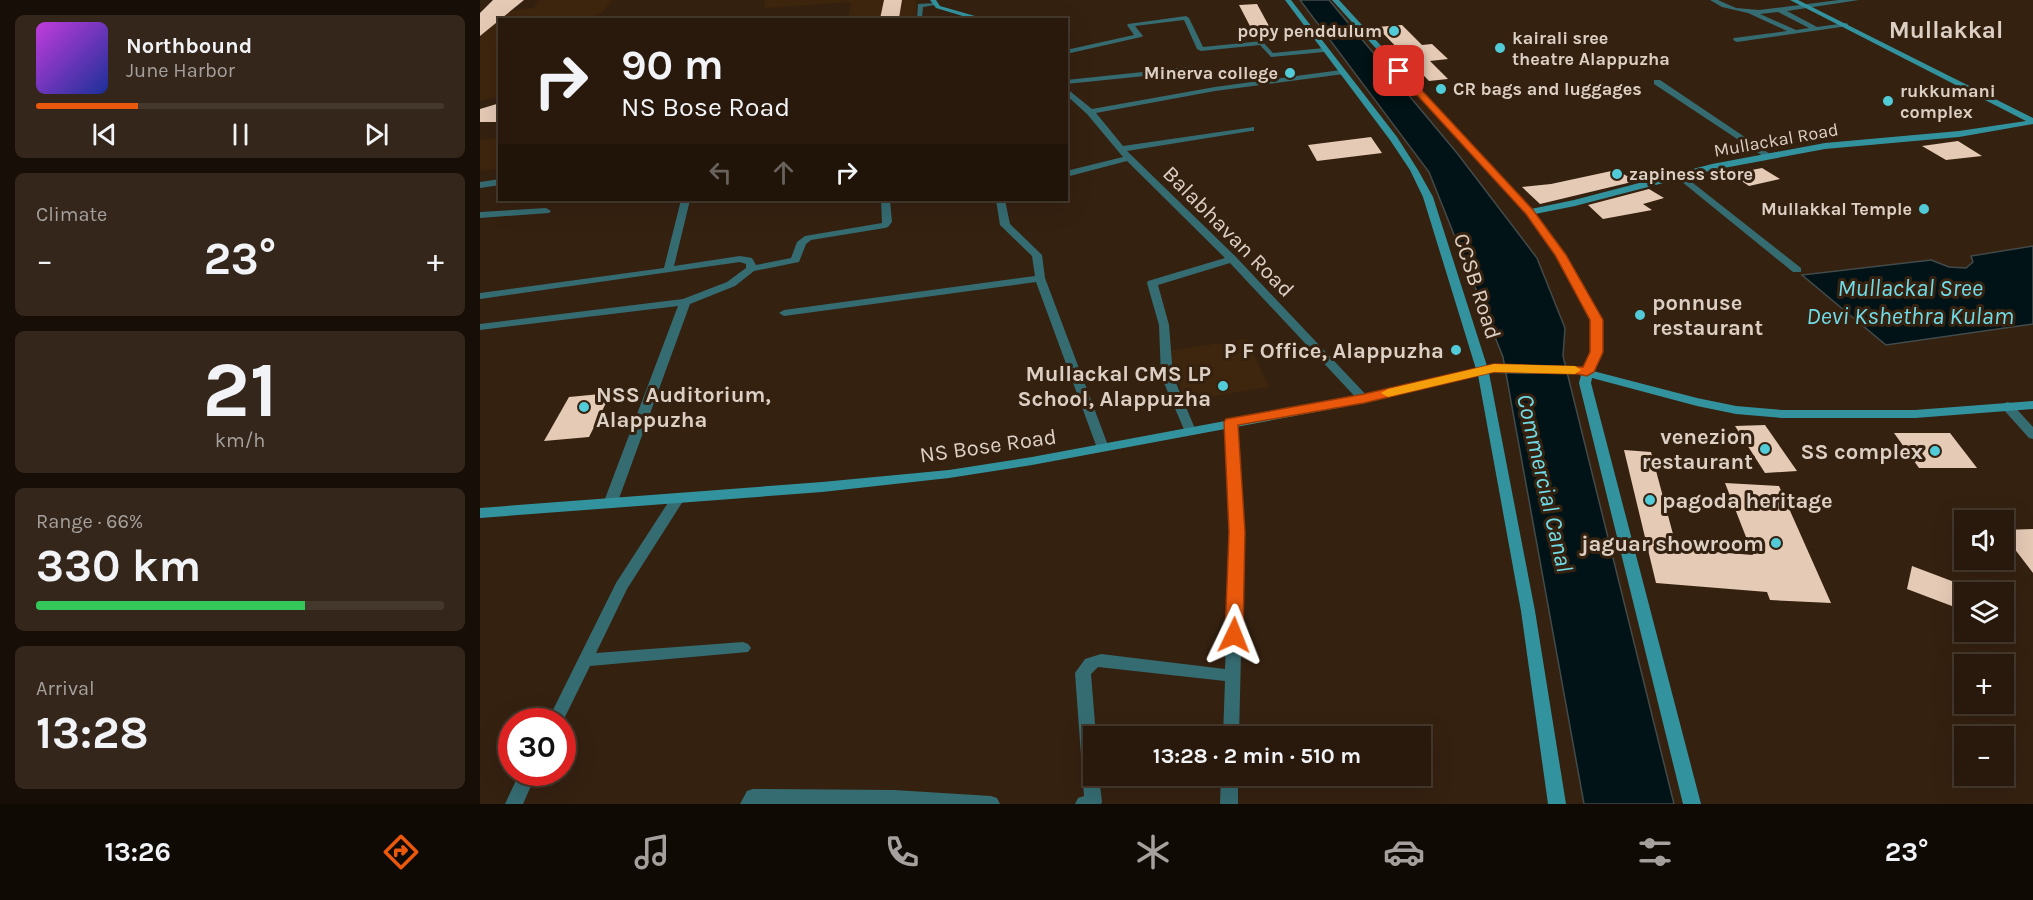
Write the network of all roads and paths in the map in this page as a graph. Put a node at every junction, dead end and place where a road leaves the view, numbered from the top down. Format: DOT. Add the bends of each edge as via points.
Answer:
graph roads {
  1 [pos="1288,0"];
  2 [pos="1335,0"];
  3 [pos="1713,0"];
  4 [pos="1793,0"];
  5 [pos="1856,0"];
  6 [pos="933,2"];
  7 [pos="1805,7"];
  8 [pos="1778,10"];
  9 [pos="1750,12"];
  10 [pos="919,18"];
  11 [pos="978,18"];
  12 [pos="1846,25"];
  13 [pos="1816,29"];
  14 [pos="1794,32"];
  15 [pos="1737,40"];
  16 [pos="1324,50"];
  17 [pos="1068,52"];
  18 [pos="1191,69"];
  19 [pos="1341,72"];
  20 [pos="1068,82"];
  21 [pos="1657,82"];
  22 [pos="1068,92"];
  23 [pos="1090,112"];
  24 [pos="2033,122"];
  25 [pos="1251,129"];
  26 [pos="1121,149"];
  27 [pos="1769,156"];
  28 [pos="1129,159"];
  29 [pos="1068,174"];
  30 [pos="1679,175"];
  31 [pos="498,183"];
  32 [pos="482,187"];
  33 [pos="685,201"];
  34 [pos="885,201"];
  35 [pos="1001,201"];
  36 [pos="546,211"];
  37 [pos="1529,212"];
  38 [pos="480,215"];
  39 [pos="1232,259"];
  40 [pos="751,269"];
  41 [pos="668,270"];
  42 [pos="1797,270"];
  43 [pos="1040,278"];
  44 [pos="480,296"];
  45 [pos="685,302"];
  46 [pos="784,313"];
  47 [pos="480,327"];
  48 [pos="1489,369"];
  49 [pos="1582,371"];
  50 [pos="1364,399"];
  51 [pos="2033,405"];
  52 [pos="2007,406"];
  53 [pos="1231,422"];
  54 [pos="1190,431"];
  55 [pos="2033,435"];
  56 [pos="1103,448"];
  57 [pos="678,498"];
  58 [pos="610,504"];
  59 [pos="480,513"];
  60 [pos="743,648"];
  61 [pos="586,660"];
  62 [pos="1233,676"];
  63 [pos="562,708"];
  64 [pos="1231,726"];
  65 [pos="523,786"];
  66 [pos="1230,786"];
  67 [pos="514,804"];
  68 [pos="749,804"];
  69 [pos="991,804"];
  70 [pos="1084,804"];
  71 [pos="1229,804"];
  72 [pos="1557,804"];
  73 [pos="1692,804"];
  1 -- 16 [label="main road, CCSB Road"];
  2 -- 37 [label="main road"];
  3 -- 9 [label="street" via="1731,10"];
  4 -- 7 [label="main road"];
  5 -- 7 [label="street"];
  6 -- 10 [label="street" via="920,5"];
  6 -- 11 [label="main road" via="948,11"];
  7 -- 8 [label="street"];
  7 -- 12 [label="main road"];
  8 -- 9 [label="street"];
  8 -- 13 [label="street"];
  9 -- 14 [label="street"];
  12 -- 13 [label="street"];
  12 -- 24 [label="main road"];
  13 -- 14 [label="street"];
  14 -- 15 [label="street"];
  16 -- 17 [label="street" via="1271,55 1262,43 1201,49 1186,18 1130,26 1139,36"];
  16 -- 19 [label="main road, CCSB Road"];
  18 -- 20 [label="street"];
  19 -- 23 [label="street" via="1215,89"];
  19 -- 48 [label="main road, CCSB Road" via="1394,139 1428,197"];
  21 -- 27 [label="street"];
  22 -- 23 [label="street, Balabhavan Road"];
  23 -- 26 [label="street, Balabhavan Road"];
  24 -- 27 [label="main road, Mullackal Road"];
  25 -- 26 [label="street"];
  26 -- 28 [label="street, Balabhavan Road"];
  27 -- 30 [label="main road, Mullackal Road"];
  28 -- 29 [label="street"];
  28 -- 39 [label="street, Balabhavan Road"];
  30 -- 37 [label="main road, Mullackal Road"];
  30 -- 42 [label="street"];
  31 -- 32 [label="street"];
  33 -- 41 [label="street"];
  34 -- 40 [label="street" via="885,225 814,235 802,242 795,260"];
  35 -- 43 [label="street" via="1005,225 1037,255"];
  36 -- 38 [label="street"];
  37 -- 49 [label="main road" via="1561,255 1597,320 1596,352"];
  39 -- 50 [label="street, Balabhavan Road"];
  39 -- 54 [label="street" via="1152,283 1164,325 1167,375"];
  40 -- 41 [label="street" via="748,260 740,259"];
  40 -- 45 [label="street" via="731,284"];
  41 -- 44 [label="street"];
  43 -- 46 [label="street"];
  43 -- 56 [label="street"];
  45 -- 47 [label="street"];
  45 -- 58 [label="street"];
  48 -- 49 [label="main road, NS Bose Road"];
  48 -- 50 [label="main road, NS Bose Road"];
  48 -- 72 [label="main road, CCSB Road"];
  49 -- 52 [label="main road, NS Bose Road" via="1697,402 1782,414 1915,414"];
  49 -- 73 [label="main road"];
  50 -- 53 [label="main road, NS Bose Road"];
  51 -- 52 [label="main road, NS Bose Road"];
  52 -- 55 [label="street"];
  53 -- 54 [label="main road, NS Bose Road"];
  53 -- 62 [label="street" via="1237,532"];
  54 -- 56 [label="main road, NS Bose Road"];
  56 -- 57 [label="main road, NS Bose Road" via="949,474"];
  57 -- 58 [label="main road, NS Bose Road"];
  57 -- 61 [label="street" via="621,587"];
  58 -- 59 [label="main road, NS Bose Road"];
  60 -- 61 [label="street"];
  61 -- 63 [label="street"];
  62 -- 64 [label="street"];
  62 -- 70 [label="street" via="1101,660 1086,667 1083,673 1093,802"];
  65 -- 67 [label="street"];
  66 -- 71 [label="street"];
  68 -- 69 [label="street" via="753,797 894,798"];
}
